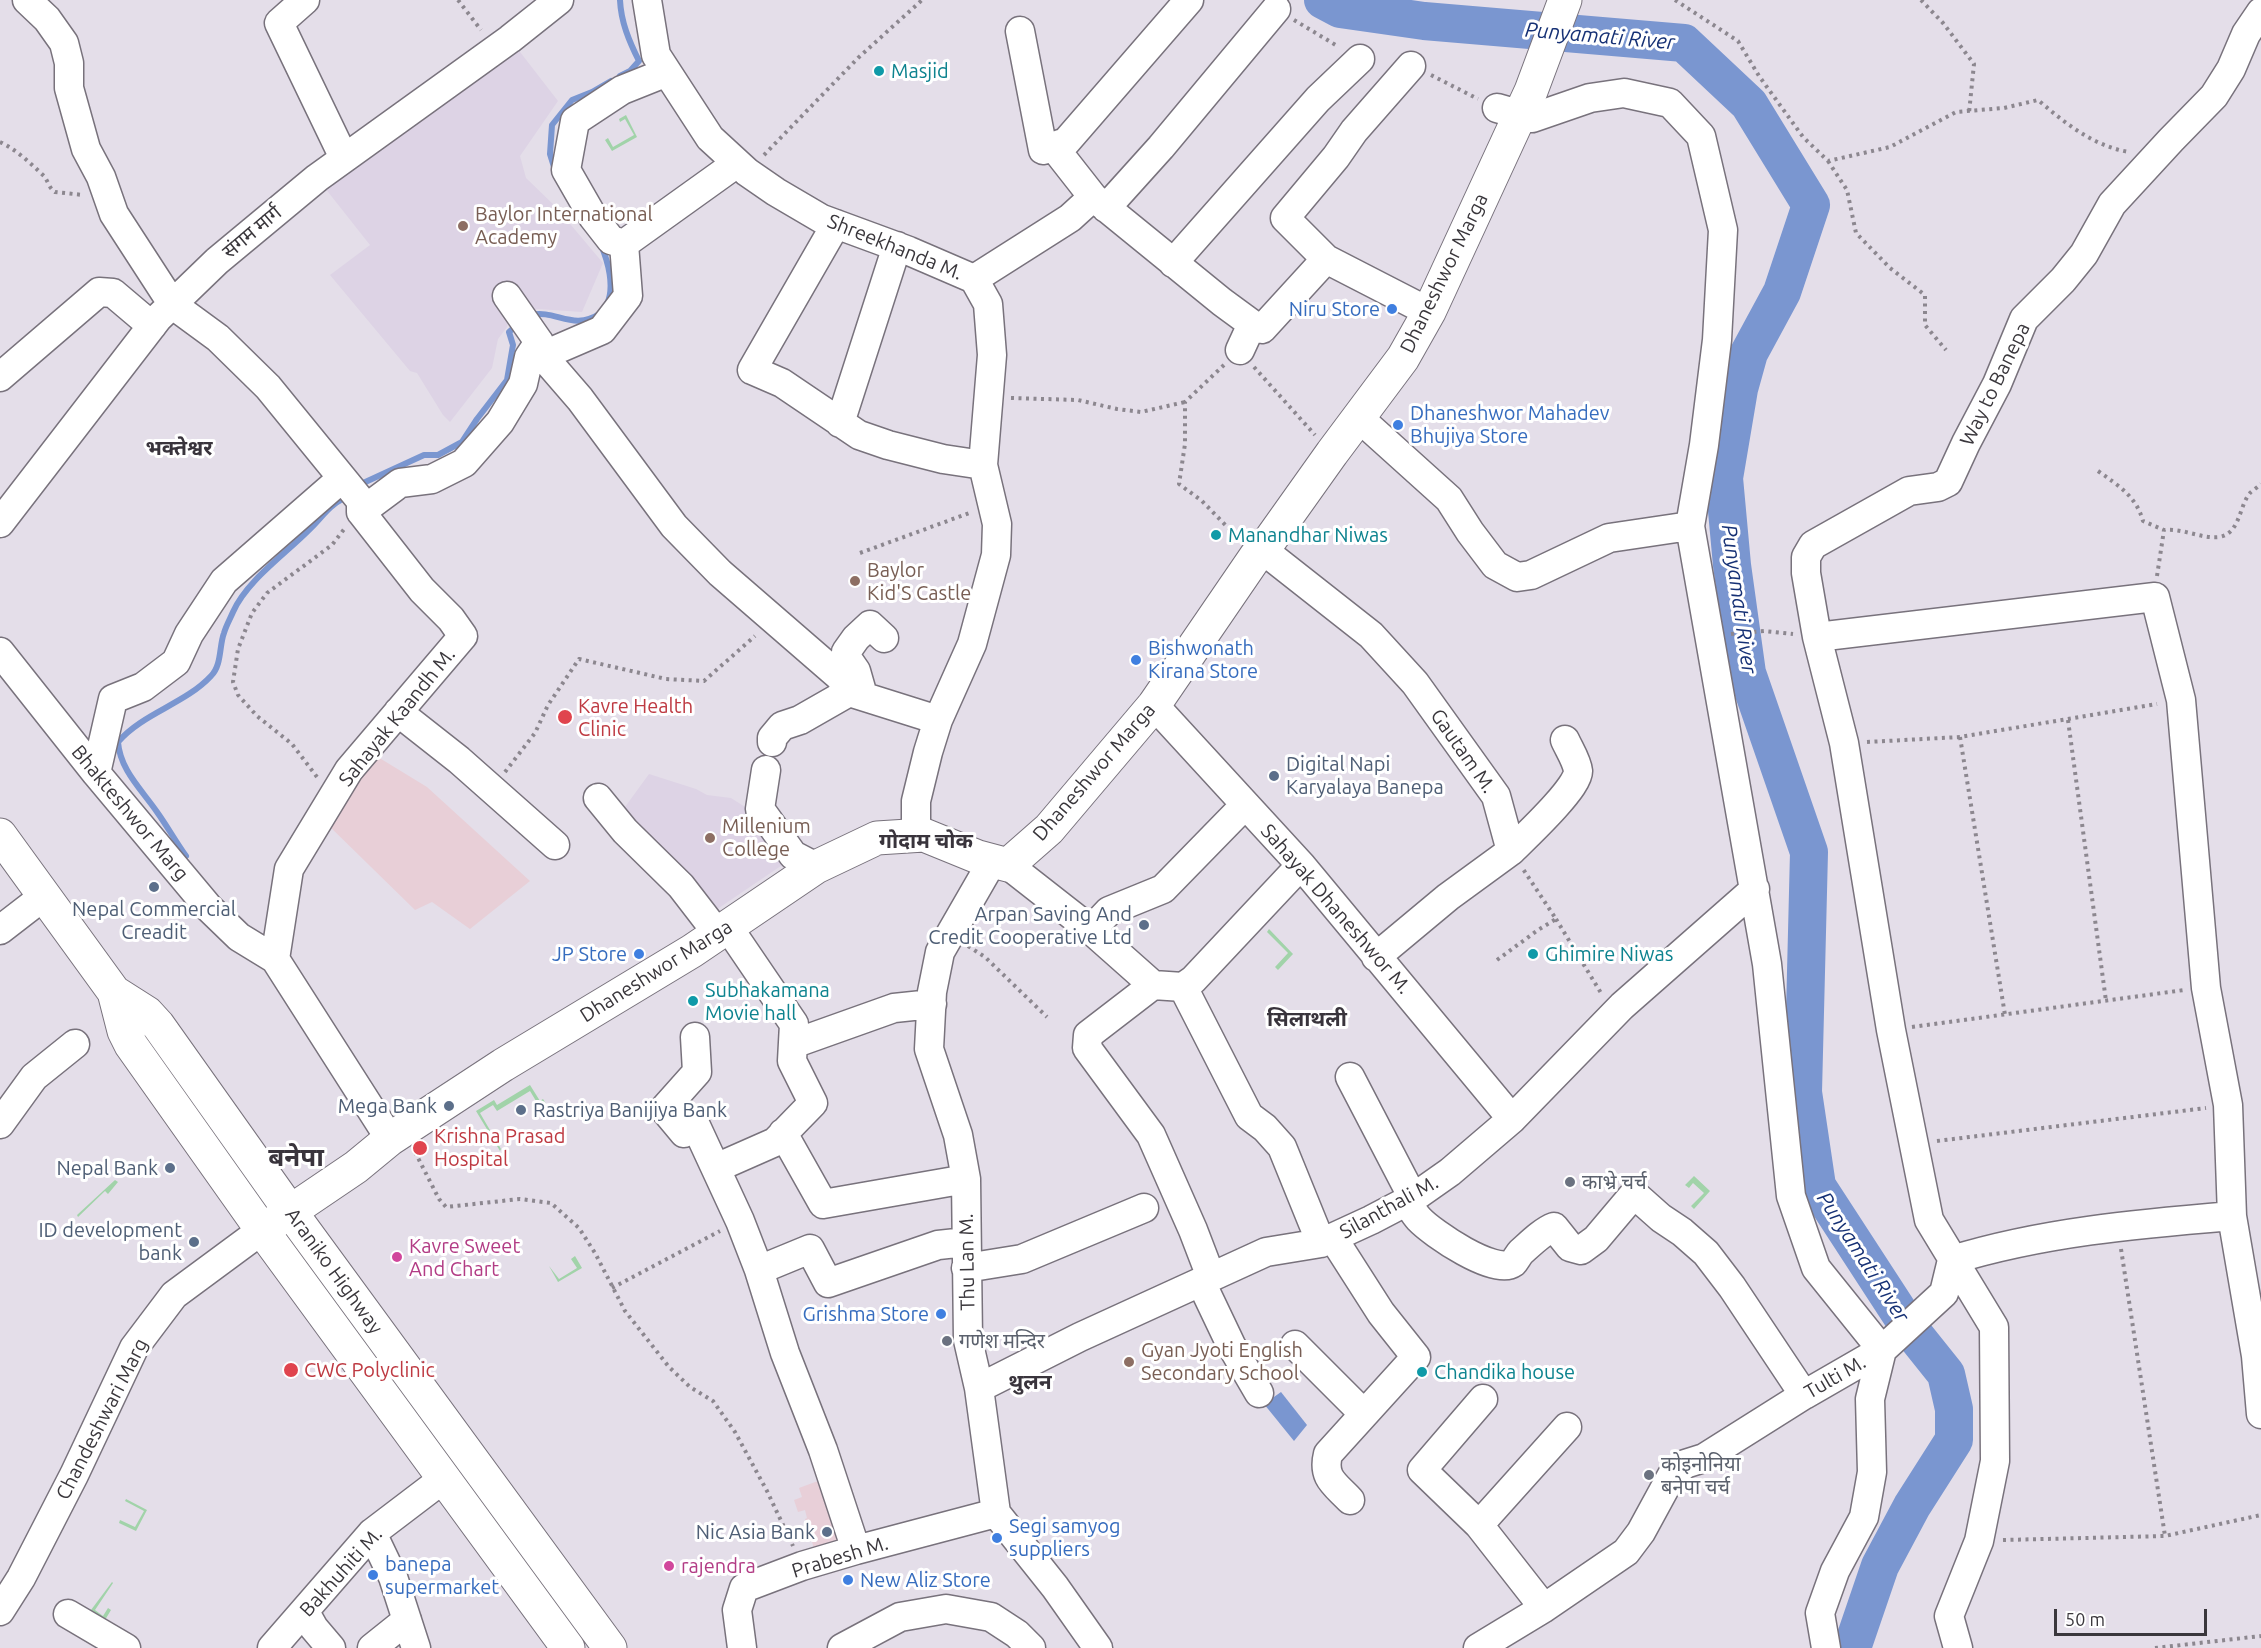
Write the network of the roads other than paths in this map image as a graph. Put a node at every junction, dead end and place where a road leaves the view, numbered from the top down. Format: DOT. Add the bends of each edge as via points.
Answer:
graph roads {
  1 [pos="27,0"];
  2 [pos="305,0"];
  3 [pos="559,0"];
  4 [pos="647,0"];
  5 [pos="1189,0"];
  6 [pos="1565,0"];
  7 [pos="1276,9"];
  8 [pos="274,12"];
  9 [pos="2261,12"];
  10 [pos="1020,31"];
  11 [pos="1360,59"];
  12 [pos="1412,66"];
  13 [pos="667,72"];
  14 [pos="1516,104"];
  15 [pos="1053,146"];
  16 [pos="344,158"];
  17 [pos="742,168"];
  18 [pos="1099,203"];
  19 [pos="836,224"];
  20 [pos="624,244"];
  21 [pos="897,246"];
  22 [pos="1326,259"];
  23 [pos="1173,263"];
  24 [pos="974,279"];
  25 [pos="507,296"];
  26 [pos="173,304"];
  27 [pos="1429,312"];
  28 [pos="1252,324"];
  29 [pos="152,326"];
  30 [pos="542,349"];
  31 [pos="1240,350"];
  32 [pos="0,377"];
  33 [pos="1358,417"];
  34 [pos="840,423"];
  35 [pos="983,465"];
  36 [pos="341,479"];
  37 [pos="361,507"];
  38 [pos="0,522"];
  39 [pos="1689,526"];
  40 [pos="1260,553"];
  41 [pos="1817,637"];
  42 [pos="884,638"];
  43 [pos="0,652"];
  44 [pos="856,694"];
  45 [pos="1154,705"];
  46 [pos="398,712"];
  47 [pos="938,720"];
  48 [pos="1565,740"];
  49 [pos="772,742"];
  50 [pos="766,770"];
  51 [pos="96,773"];
  52 [pos="598,798"];
  53 [pos="1245,805"];
  54 [pos="916,834"];
  55 [pos="0,835"];
  56 [pos="555,845"];
  57 [pos="1511,851"];
  58 [pos="1001,863"];
  59 [pos="1301,865"];
  60 [pos="816,867"];
  61 [pos="1755,889"];
  62 [pos="44,896"];
  63 [pos="0,930"];
  64 [pos="1091,930"];
  65 [pos="723,931"];
  66 [pos="1376,957"];
  67 [pos="275,959"];
  68 [pos="1153,985"];
  69 [pos="1183,987"];
  70 [pos="114,992"];
  71 [pos="932,1004"];
  72 [pos="695,1037"];
  73 [pos="75,1044"];
  74 [pos="793,1044"];
  75 [pos="1350,1077"];
  76 [pos="1512,1119"];
  77 [pos="0,1124"];
  78 [pos="783,1133"];
  79 [pos="390,1139"];
  80 [pos="716,1168"];
  81 [pos="966,1179"];
  82 [pos="1410,1199"];
  83 [pos="1144,1208"];
  84 [pos="290,1211"];
  85 [pos="2232,1216"];
  86 [pos="262,1230"];
  87 [pos="1327,1240"];
  88 [pos="966,1255"];
  89 [pos="1952,1260"];
  90 [pos="759,1269"];
  91 [pos="1206,1280"];
  92 [pos="1295,1345"];
  93 [pos="1882,1350"];
  94 [pos="2259,1357"];
  95 [pos="979,1388"];
  96 [pos="1259,1393"];
  97 [pos="1804,1395"];
  98 [pos="1484,1399"];
  99 [pos="1363,1413"];
  100 [pos="2261,1414"];
  101 [pos="1567,1428"];
  102 [pos="443,1479"];
  103 [pos="1350,1500"];
  104 [pos="996,1513"];
  105 [pos="1479,1525"];
  106 [pos="372,1533"];
  107 [pos="856,1550"];
  108 [pos="1544,1608"];
  109 [pos="0,1611"];
  110 [pos="304,1612"];
  111 [pos="68,1614"];
  112 [pos="407,1620"];
  113 [pos="126,1648"];
  114 [pos="272,1648"];
  115 [pos="331,1648"];
  116 [pos="372,1648"];
  117 [pos="416,1648"];
  118 [pos="568,1648"];
  119 [pos="610,1648"];
  120 [pos="742,1648"];
  121 [pos="842,1648"];
  122 [pos="1032,1648"];
  123 [pos="1098,1648"];
  124 [pos="1478,1648"];
  125 [pos="1826,1648"];
  126 [pos="1958,1648"];
  1 -- 26 [label="street" via="64,43 69,88 86,149 114,214"];
  2 -- 8 [label="street"];
  3 -- 16 [label="street, संगम मार्ग"];
  4 -- 13 [label="street, Shreekhanda M." via="656,56"];
  5 -- 15 [label="street" via="1066,142"];
  6 -- 14 [label="main road, Dhaneshwor Marga"];
  7 -- 18 [label="street" via="1161,147"];
  8 -- 16 [label="street"];
  9 -- 41 [label="street, Way to Banepa" via="2214,96 2112,204 2084,254 2024,319 1948,482 1910,491 1813,545 1806,557 1806,573"];
  10 -- 15 [label="street" via="1042,150"];
  11 -- 23 [label="street" via="1318,99"];
  12 -- 22 [label="street" via="1354,131 1286,218"];
  13 -- 17 [label="street, Shreekhanda M." via="710,138"];
  13 -- 20 [label="street" via="622,90 575,121 566,170 611,240"];
  14 -- 27 [label="main road, Dhaneshwor Marga"];
  14 -- 39 [label="street" via="1532,118 1590,98 1624,93 1670,103 1701,136 1723,230 1717,340"];
  15 -- 18 [label="street"];
  16 -- 26 [label="street, संगम मार्ग" via="217,261"];
  17 -- 19 [label="street, Shreekhanda M." via="776,192"];
  17 -- 20 [label="street"];
  18 -- 23 [label="street"];
  18 -- 24 [label="street"];
  19 -- 21 [label="street, Shreekhanda M."];
  19 -- 34 [label="street" via="752,370 782,383"];
  20 -- 30 [label="street" via="628,296 602,330"];
  21 -- 24 [label="street, Shreekhanda M."];
  21 -- 34 [label="street"];
  22 -- 27 [label="street"];
  22 -- 28 [label="street" via="1262,329"];
  23 -- 28 [label="street"];
  24 -- 35 [label="street, Shreekhanda M." via="988,304 991,323"];
  25 -- 30 [label="street"];
  26 -- 29 [label="street, संगम मार्ग"];
  26 -- 36 [label="street" via="218,338 268,387"];
  27 -- 33 [label="main road, Dhaneshwor Marga" via="1403,358"];
  28 -- 31 [label="street"];
  29 -- 32 [label="street" via="113,293 99,292"];
  29 -- 38 [label="street, संगम मार्ग"];
  30 -- 37 [label="street" via="529,357 523,384 500,422 464,463 432,479 400,483"];
  30 -- 44 [label="street" via="674,526 720,573"];
  33 -- 39 [label="street" via="1449,499 1495,565 1517,578 1609,538"];
  33 -- 40 [label="main road, Dhaneshwor Marga"];
  34 -- 35 [label="street" via="888,446"];
  35 -- 47 [label="street, Shreekhanda M." via="997,524 996,555 972,644"];
  36 -- 37 [label="street"];
  36 -- 51 [label="street" via="225,581 189,634 176,662 143,687 113,699"];
  37 -- 46 [label="street, Sahayak Kaandh M." via="422,590 463,636"];
  39 -- 61 [label="street"];
  40 -- 45 [label="main road, Dhaneshwor Marga"];
  40 -- 57 [label="street, Gautam M." via="1371,635 1415,683 1496,796"];
  41 -- 85 [label="street" via="2155,597 2181,700 2206,988 2228,1105"];
  41 -- 89 [label="street" via="1844,743 1891,1030 1929,1220"];
  42 -- 44 [label="street" via="870,625 846,652 860,680"];
  43 -- 51 [label="street, Bhakteshwor Marg"];
  44 -- 47 [label="street"];
  44 -- 49 [label="street" via="782,726"];
  45 -- 53 [label="street, Sahayak Dhaneshwor M."];
  45 -- 58 [label="main road, Dhaneshwor Marga" via="1049,829"];
  46 -- 56 [label="street"];
  46 -- 67 [label="street, Sahayak Kaandh M." via="349,770 289,869"];
  47 -- 54 [label="street, Shreekhanda M." via="916,801"];
  48 -- 57 [label="street" via="1578,772 1576,779"];
  50 -- 60 [label="street" via="760,809 793,855"];
  51 -- 67 [label="street, Bhakteshwor Marg" via="208,908 239,936"];
  52 -- 65 [label="street"];
  53 -- 59 [label="street, Sahayak Dhaneshwor M."];
  53 -- 64 [label="street" via="1163,889 1109,911"];
  54 -- 58 [label="main road, Dhaneshwor Marga"];
  54 -- 60 [label="main road, Dhaneshwor Marga" via="878,838"];
  55 -- 62 [label="main road, Araniko Highway"];
  57 -- 66 [label="street"];
  58 -- 64 [label="street"];
  58 -- 71 [label="street, Thu Lan M." via="940,952"];
  59 -- 66 [label="street, Sahayak Dhaneshwor M."];
  59 -- 69 [label="street"];
  60 -- 65 [label="main road, Dhaneshwor Marga"];
  61 -- 76 [label="street, Silanthali M." via="1615,1014"];
  61 -- 93 [label="street" via="1767,964 1791,1196 1816,1268"];
  62 -- 63 [label="street"];
  62 -- 70 [label="main road, Araniko Highway"];
  64 -- 68 [label="street"];
  65 -- 74 [label="street" via="794,1024"];
  65 -- 79 [label="main road, Dhaneshwor Marga"];
  66 -- 76 [label="street, Sahayak Dhaneshwor M."];
  67 -- 79 [label="street"];
  68 -- 69 [label="street"];
  68 -- 91 [label="street" via="1088,1035 1087,1048 1151,1135 1193,1230"];
  69 -- 87 [label="street" via="1249,1116 1282,1147"];
  70 -- 84 [label="main road, Araniko Highway" via="158,1025"];
  70 -- 86 [label="main road, Araniko Highway" via="131,1045"];
  71 -- 74 [label="street" via="894,1008"];
  71 -- 81 [label="street, Thu Lan M." via="929,1049 958,1135"];
  72 -- 80 [label="street" via="698,1072 664,1109 684,1133 696,1126"];
  73 -- 77 [label="street" via="34,1077"];
  74 -- 78 [label="street" via="792,1061 813,1103"];
  75 -- 82 [label="street"];
  76 -- 82 [label="street, Silanthali M." via="1450,1172"];
  78 -- 80 [label="street" via="775,1142"];
  78 -- 81 [label="street" via="823,1204"];
  79 -- 84 [label="main road, Dhaneshwor Marga"];
  80 -- 90 [label="street"];
  81 -- 88 [label="street, Thu Lan M."];
  82 -- 87 [label="street, Silanthali M."];
  82 -- 97 [label="street" via="1419,1219 1473,1258 1507,1265 1545,1230 1554,1227 1570,1247 1581,1250 1596,1239 1634,1194 1706,1253"];
  83 -- 88 [label="street" via="1022,1258"];
  84 -- 86 [label="main road, Dhaneshwor Marga"];
  84 -- 119 [label="main road, Araniko Highway"];
  85 -- 89 [label="street" via="2117,1225 1992,1248"];
  85 -- 94 [label="street"];
  86 -- 102 [label="main road, Araniko Highway"];
  86 -- 109 [label="street, Chandeshwari Marg" via="174,1295 134,1348 74,1474"];
  87 -- 91 [label="street, Silanthali M." via="1266,1252"];
  87 -- 99 [label="street" via="1416,1357"];
  88 -- 90 [label="street" via="938,1245 828,1282 810,1249"];
  88 -- 95 [label="street, Thu Lan M." via="968,1340"];
  89 -- 93 [label="street, Tulti M." via="1944,1293"];
  89 -- 126 [label="street" via="1994,1327 1995,1461 1979,1541 1949,1616"];
  90 -- 107 [label="street"];
  91 -- 95 [label="street, Silanthali M."];
  91 -- 96 [label="street" via="1231,1344"];
  92 -- 99 [label="street"];
  93 -- 97 [label="street, Tulti M."];
  93 -- 125 [label="street" via="1870,1399 1872,1472 1864,1517 1835,1571 1820,1613"];
  94 -- 100 [label="street"];
  95 -- 104 [label="street, Thu Lan M."];
  97 -- 108 [label="street, Tulti M." via="1704,1458 1685,1464 1672,1475 1626,1552"];
  98 -- 105 [label="street" via="1422,1470"];
  99 -- 103 [label="street" via="1328,1454 1325,1466 1327,1476"];
  101 -- 105 [label="street"];
  102 -- 106 [label="street, Bakhuhiti M."];
  102 -- 118 [label="main road, Araniko Highway"];
  104 -- 107 [label="street, Prabesh M."];
  104 -- 123 [label="street"];
  105 -- 108 [label="street"];
  106 -- 110 [label="street, Bakhuhiti M."];
  106 -- 112 [label="street" via="393,1577"];
  107 -- 120 [label="street, Prabesh M." via="744,1588 737,1610"];
  108 -- 124 [label="street, Tulti M."];
  110 -- 114 [label="street, Bakhuhiti M."];
  110 -- 115 [label="street"];
  111 -- 113 [label="street"];
  112 -- 116 [label="street"];
  112 -- 117 [label="street"];
  121 -- 122 [label="street" via="900,1617 946,1609 991,1617"];
}
